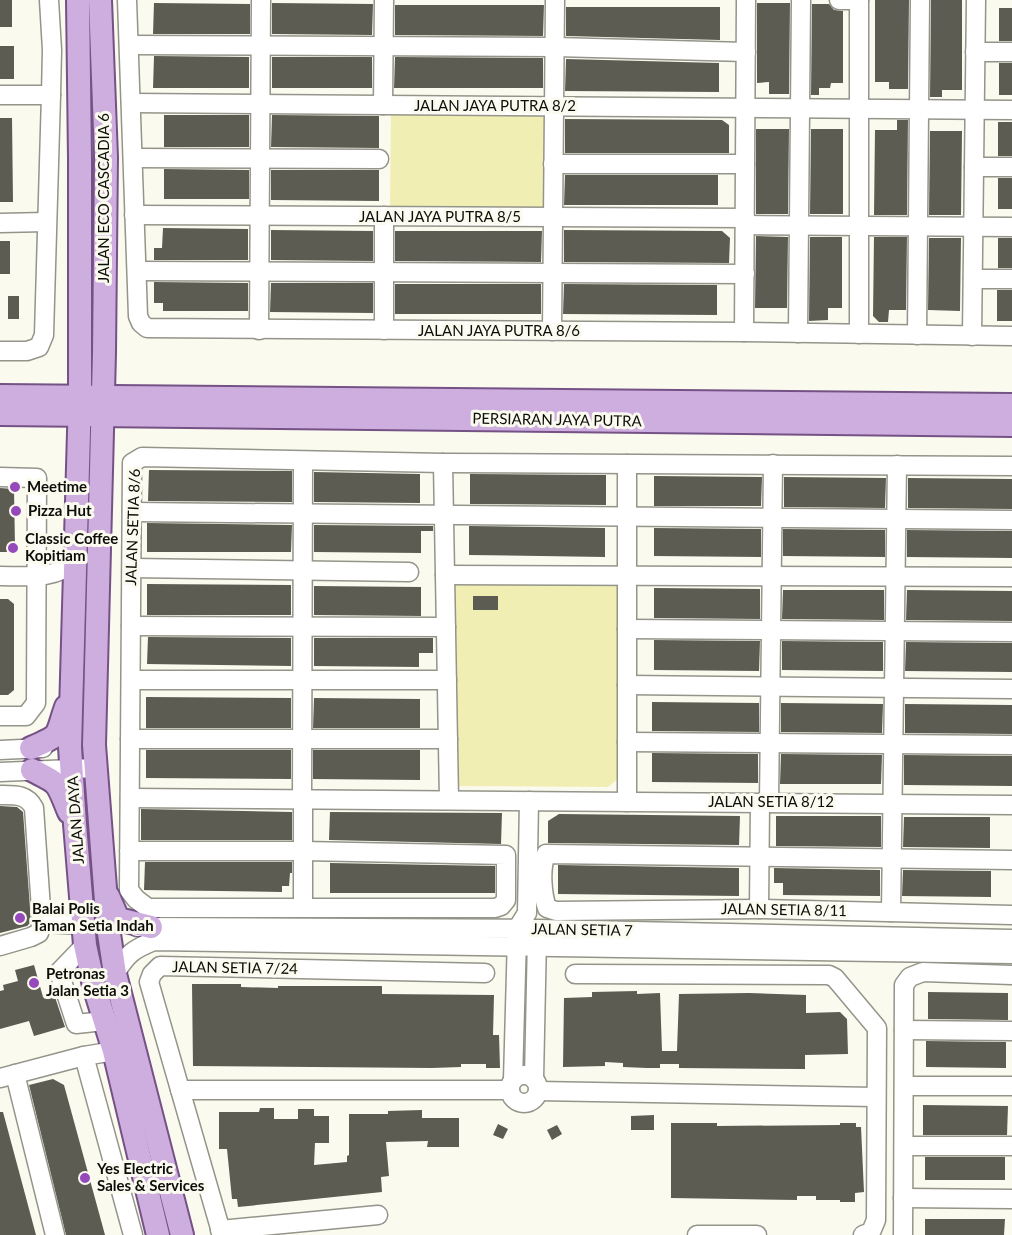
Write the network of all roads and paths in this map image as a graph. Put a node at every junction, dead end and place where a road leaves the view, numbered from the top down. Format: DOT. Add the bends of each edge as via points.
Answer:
graph roads {
  1 [pos="49,0"];
  2 [pos="78,0"];
  3 [pos="100,0"];
  4 [pos="127,0"];
  5 [pos="261,0"];
  6 [pos="384,0"];
  7 [pos="555,0"];
  8 [pos="746,0"];
  9 [pos="801,0"];
  10 [pos="839,0"];
  11 [pos="859,0"];
  12 [pos="920,0"];
  13 [pos="976,0"];
  14 [pos="129,45"];
  15 [pos="261,47"];
  16 [pos="384,47"];
  17 [pos="555,48"];
  18 [pos="746,52"];
  19 [pos="975,52"];
  20 [pos="1012,52"];
  21 [pos="51,95"];
  22 [pos="0,96"];
  23 [pos="131,104"];
  24 [pos="260,104"];
  25 [pos="383,105"];
  26 [pos="555,106"];
  27 [pos="800,107"];
  28 [pos="859,107"];
  29 [pos="746,108"];
  30 [pos="919,108"];
  31 [pos="975,109"];
  32 [pos="1012,110"];
  33 [pos="133,158"];
  34 [pos="260,159"];
  35 [pos="379,159"];
  36 [pos="553,164"];
  37 [pos="745,164"];
  38 [pos="974,167"];
  39 [pos="1012,167"];
  40 [pos="134,215"];
  41 [pos="260,216"];
  42 [pos="384,216"];
  43 [pos="553,217"];
  44 [pos="46,222"];
  45 [pos="745,222"];
  46 [pos="0,223"];
  47 [pos="799,225"];
  48 [pos="859,226"];
  49 [pos="918,226"];
  50 [pos="974,227"];
  51 [pos="1012,227"];
  52 [pos="137,271"];
  53 [pos="259,272"];
  54 [pos="384,272"];
  55 [pos="553,273"];
  56 [pos="745,274"];
  57 [pos="973,279"];
  58 [pos="1012,279"];
  59 [pos="259,330"];
  60 [pos="384,330"];
  61 [pos="552,331"];
  62 [pos="744,332"];
  63 [pos="798,333"];
  64 [pos="859,334"];
  65 [pos="917,335"];
  66 [pos="972,336"];
  67 [pos="1012,336"];
  68 [pos="0,351"];
  69 [pos="104,353"];
  70 [pos="80,354"];
  71 [pos="0,396"];
  72 [pos="44,396"];
  73 [pos="1012,405"];
  74 [pos="80,406"];
  75 [pos="103,406"];
  76 [pos="153,407"];
  77 [pos="0,414"];
  78 [pos="26,415"];
  79 [pos="1012,425"];
  80 [pos="102,458"];
  81 [pos="79,459"];
  82 [pos="303,460"];
  83 [pos="443,463"];
  84 [pos="627,464"];
  85 [pos="773,464"];
  86 [pos="897,465"];
  87 [pos="1012,466"];
  88 [pos="0,477"];
  89 [pos="132,512"];
  90 [pos="303,514"];
  91 [pos="444,515"];
  92 [pos="627,516"];
  93 [pos="772,518"];
  94 [pos="897,519"];
  95 [pos="1012,520"];
  96 [pos="76,561"];
  97 [pos="132,568"];
  98 [pos="303,571"];
  99 [pos="409,572"];
  100 [pos="445,575"];
  101 [pos="896,575"];
  102 [pos="0,576"];
  103 [pos="37,576"];
  104 [pos="627,576"];
  105 [pos="772,576"];
  106 [pos="1012,577"];
  107 [pos="75,593"];
  108 [pos="131,626"];
  109 [pos="303,627"];
  110 [pos="446,627"];
  111 [pos="627,629"];
  112 [pos="771,629"];
  113 [pos="896,630"];
  114 [pos="1012,632"];
  115 [pos="131,680"];
  116 [pos="447,680"];
  117 [pos="303,681"];
  118 [pos="627,685"];
  119 [pos="770,687"];
  120 [pos="72,688"];
  121 [pos="895,688"];
  122 [pos="1012,689"];
  123 [pos="0,716"];
  124 [pos="130,739"];
  125 [pos="303,739"];
  126 [pos="448,739"];
  127 [pos="627,742"];
  128 [pos="770,743"];
  129 [pos="895,744"];
  130 [pos="94,745"];
  131 [pos="1012,745"];
  132 [pos="0,750"];
  133 [pos="71,758"];
  134 [pos="31,759"];
  135 [pos="96,768"];
  136 [pos="0,772"];
  137 [pos="0,795"];
  138 [pos="130,798"];
  139 [pos="303,800"];
  140 [pos="449,801"];
  141 [pos="529,801"];
  142 [pos="627,802"];
  143 [pos="894,802"];
  144 [pos="765,803"];
  145 [pos="1012,805"];
  146 [pos="75,824"];
  147 [pos="129,851"];
  148 [pos="303,851"];
  149 [pos="760,857"];
  150 [pos="892,858"];
  151 [pos="1012,860"];
  152 [pos="105,889"];
  153 [pos="303,906"];
  154 [pos="759,909"];
  155 [pos="891,912"];
  156 [pos="1012,915"];
  157 [pos="532,921"];
  158 [pos="42,923"];
  159 [pos="108,927"];
  160 [pos="153,934"];
  161 [pos="84,935"];
  162 [pos="517,938"];
  163 [pos="1012,939"];
  164 [pos="0,946"];
  165 [pos="537,947"];
  166 [pos="1012,954"];
  167 [pos="115,974"];
  168 [pos="485,974"];
  169 [pos="574,974"];
  170 [pos="1012,975"];
  171 [pos="516,982"];
  172 [pos="537,982"];
  173 [pos="94,986"];
  174 [pos="104,1021"];
  175 [pos="904,1030"];
  176 [pos="1012,1031"];
  177 [pos="114,1051"];
  178 [pos="84,1056"];
  179 [pos="8,1076"];
  180 [pos="511,1085"];
  181 [pos="536,1085"];
  182 [pos="904,1086"];
  183 [pos="1012,1086"];
  184 [pos="180,1090"];
  185 [pos="875,1097"];
  186 [pos="904,1146"];
  187 [pos="1012,1146"];
  188 [pos="903,1198"];
  189 [pos="1012,1199"];
  190 [pos="378,1215"];
  191 [pos="221,1232"];
  192 [pos="55,1235"];
  193 [pos="133,1235"];
  194 [pos="158,1235"];
  195 [pos="182,1235"];
  196 [pos="697,1235"];
  197 [pos="757,1235"];
  198 [pos="863,1235"];
  199 [pos="903,1235"];
  1 -- 21 [label="street"];
  2 -- 70 [label="main road, JALAN ECO CASCADIA 6"];
  3 -- 69 [label="main road, JALAN ECO CASCADIA 6" via="106,158"];
  4 -- 14 [label="street"];
  5 -- 15 [label="street"];
  6 -- 16 [label="street"];
  7 -- 17 [label="street"];
  8 -- 18 [label="street"];
  9 -- 27 [label="street"];
  10 -- 11 [label="street"];
  11 -- 28 [label="street"];
  12 -- 30 [label="street"];
  13 -- 19 [label="street"];
  14 -- 15 [label="street"];
  14 -- 23 [label="street"];
  15 -- 16 [label="street"];
  15 -- 24 [label="street"];
  16 -- 17 [label="street"];
  16 -- 25 [label="street"];
  17 -- 18 [label="street"];
  17 -- 26 [label="street"];
  18 -- 29 [label="street"];
  19 -- 20 [label="street"];
  19 -- 31 [label="street"];
  21 -- 22 [label="street"];
  21 -- 44 [label="street"];
  23 -- 24 [label="street, JALAN JAYA PUTRA 8/2"];
  23 -- 33 [label="street"];
  24 -- 25 [label="street, JALAN JAYA PUTRA 8/2"];
  24 -- 34 [label="street"];
  25 -- 26 [label="street, JALAN JAYA PUTRA 8/2"];
  26 -- 29 [label="street, JALAN JAYA PUTRA 8/2"];
  26 -- 36 [label="street"];
  27 -- 28 [label="street, JALAN JAYA PUTRA 8/2"];
  27 -- 29 [label="street, JALAN JAYA PUTRA 8/2"];
  27 -- 47 [label="street"];
  28 -- 30 [label="street, JALAN JAYA PUTRA 8/2"];
  28 -- 48 [label="street"];
  29 -- 37 [label="street"];
  30 -- 31 [label="street, JALAN JAYA PUTRA 8/2"];
  30 -- 49 [label="street"];
  31 -- 32 [label="street, JALAN JAYA PUTRA 8/2"];
  31 -- 38 [label="street"];
  33 -- 34 [label="street"];
  33 -- 40 [label="street"];
  34 -- 35 [label="street"];
  34 -- 41 [label="street"];
  36 -- 37 [label="street"];
  36 -- 43 [label="street"];
  37 -- 45 [label="street"];
  38 -- 39 [label="street"];
  38 -- 50 [label="street"];
  40 -- 41 [label="street, JALAN JAYA PUTRA 8/5"];
  40 -- 52 [label="street"];
  41 -- 42 [label="street, JALAN JAYA PUTRA 8/5"];
  41 -- 53 [label="street"];
  42 -- 43 [label="street, JALAN JAYA PUTRA 8/5"];
  42 -- 54 [label="street"];
  43 -- 45 [label="street, JALAN JAYA PUTRA 8/5"];
  43 -- 55 [label="street"];
  44 -- 46 [label="street"];
  44 -- 68 [label="street" via="44,335 39,347"];
  45 -- 47 [label="street, JALAN JAYA PUTRA 8/5"];
  45 -- 56 [label="street"];
  47 -- 48 [label="street, JALAN JAYA PUTRA 8/5"];
  47 -- 63 [label="street"];
  48 -- 49 [label="street, JALAN JAYA PUTRA 8/5"];
  48 -- 64 [label="street"];
  49 -- 50 [label="street, JALAN JAYA PUTRA 8/5"];
  49 -- 65 [label="street"];
  50 -- 51 [label="street, JALAN JAYA PUTRA 8/5"];
  50 -- 57 [label="street"];
  52 -- 53 [label="street"];
  52 -- 59 [label="street, JALAN JAYA PUTRA 8/6" via="138,316 147,328"];
  53 -- 54 [label="street"];
  53 -- 59 [label="street"];
  54 -- 55 [label="street"];
  54 -- 60 [label="street"];
  55 -- 56 [label="street"];
  55 -- 61 [label="street"];
  56 -- 62 [label="street"];
  57 -- 58 [label="street"];
  57 -- 66 [label="street"];
  59 -- 60 [label="street, JALAN JAYA PUTRA 8/6"];
  60 -- 61 [label="street, JALAN JAYA PUTRA 8/6"];
  61 -- 62 [label="street, JALAN JAYA PUTRA 8/6"];
  62 -- 63 [label="street, JALAN JAYA PUTRA 8/6"];
  63 -- 64 [label="street, JALAN JAYA PUTRA 8/6"];
  64 -- 65 [label="street, JALAN JAYA PUTRA 8/6"];
  65 -- 66 [label="street, JALAN JAYA PUTRA 8/6"];
  66 -- 67 [label="street, JALAN JAYA PUTRA 8/6"];
  69 -- 75 [label="main road, JALAN ECO CASCADIA 6"];
  69 -- 76 [label="main road" via="116,381"];
  70 -- 72 [label="main road" via="71,378 62,388"];
  70 -- 74 [label="main road, JALAN ECO CASCADIA 6"];
  71 -- 72 [label="main road"];
  72 -- 74 [label="main road"];
  73 -- 76 [label="main road, PERSIARAN JAYA PUTRA"];
  74 -- 75 [label="main road, PERSIARAN JAYA PUTRA"];
  74 -- 78 [label="main road"];
  74 -- 81 [label="main road, JALAN DAYA"];
  75 -- 76 [label="main road, PERSIARAN JAYA PUTRA"];
  75 -- 80 [label="main road, JALAN DAYA"];
  76 -- 79 [label="main road, PERSIARAN JAYA PUTRA"];
  76 -- 80 [label="main road" via="115,431"];
  77 -- 78 [label="main road"];
  78 -- 81 [label="main road" via="61,432"];
  80 -- 130 [label="main road, JALAN DAYA"];
  81 -- 96 [label="main road, JALAN DAYA"];
  82 -- 83 [label="street, JALAN SETIA 8/6"];
  82 -- 89 [label="street, JALAN SETIA 8/6" via="142,457 132,463"];
  82 -- 90 [label="street"];
  83 -- 84 [label="street, JALAN SETIA 8/6"];
  83 -- 91 [label="street"];
  84 -- 85 [label="street, JALAN SETIA 8/6"];
  84 -- 92 [label="street"];
  85 -- 86 [label="street, JALAN SETIA 8/6"];
  85 -- 93 [label="street"];
  86 -- 87 [label="street, JALAN SETIA 8/6"];
  86 -- 94 [label="street"];
  88 -- 103 [label="street" via="37,478"];
  89 -- 90 [label="street"];
  89 -- 97 [label="street, JALAN SETIA 8/6"];
  90 -- 91 [label="street"];
  90 -- 98 [label="street"];
  91 -- 92 [label="street"];
  91 -- 100 [label="street"];
  92 -- 93 [label="street"];
  92 -- 104 [label="street"];
  93 -- 94 [label="street"];
  93 -- 105 [label="street"];
  94 -- 95 [label="street"];
  94 -- 101 [label="street"];
  96 -- 103 [label="street" via="57,574"];
  96 -- 107 [label="main road, JALAN DAYA"];
  97 -- 98 [label="street"];
  97 -- 108 [label="street, JALAN SETIA 8/6"];
  98 -- 99 [label="street"];
  98 -- 109 [label="street"];
  100 -- 104 [label="street"];
  100 -- 110 [label="street"];
  101 -- 105 [label="street"];
  101 -- 106 [label="street"];
  101 -- 113 [label="street"];
  102 -- 103 [label="street"];
  103 -- 107 [label="street" via="59,582"];
  103 -- 123 [label="street" via="36,703 26,716"];
  104 -- 105 [label="street"];
  104 -- 111 [label="street"];
  105 -- 112 [label="street"];
  107 -- 120 [label="main road, JALAN DAYA"];
  108 -- 109 [label="street"];
  108 -- 115 [label="street, JALAN SETIA 8/6"];
  109 -- 110 [label="street"];
  109 -- 117 [label="street"];
  110 -- 116 [label="street"];
  111 -- 112 [label="street"];
  111 -- 118 [label="street"];
  112 -- 113 [label="street"];
  112 -- 119 [label="street"];
  113 -- 114 [label="street"];
  113 -- 121 [label="street"];
  115 -- 117 [label="street"];
  115 -- 124 [label="street, JALAN SETIA 8/6"];
  116 -- 117 [label="street"];
  116 -- 126 [label="street"];
  117 -- 125 [label="street"];
  118 -- 119 [label="street"];
  118 -- 127 [label="street"];
  119 -- 121 [label="street"];
  119 -- 128 [label="street"];
  120 -- 133 [label="main road, JALAN DAYA"];
  120 -- 134 [label="main road" via="59,732"];
  121 -- 122 [label="street"];
  121 -- 129 [label="street"];
  124 -- 125 [label="street"];
  124 -- 138 [label="street, JALAN SETIA 8/6"];
  125 -- 126 [label="street"];
  125 -- 139 [label="street"];
  126 -- 140 [label="street"];
  127 -- 128 [label="street"];
  127 -- 142 [label="street"];
  128 -- 129 [label="street"];
  128 -- 144 [label="street"];
  129 -- 131 [label="street"];
  129 -- 143 [label="street"];
  130 -- 133 [label="street"];
  130 -- 135 [label="main road, JALAN DAYA"];
  132 -- 134 [label="street"];
  133 -- 134 [label="street"];
  133 -- 135 [label="street"];
  133 -- 146 [label="main road, JALAN DAYA"];
  134 -- 136 [label="street"];
  134 -- 146 [label="main road" via="56,782"];
  135 -- 152 [label="main road, JALAN DAYA"];
  137 -- 158 [label="street" via="21,796 30,800 34,808"];
  138 -- 139 [label="street, JALAN SETIA 8/12"];
  138 -- 147 [label="street, JALAN SETIA 8/6"];
  139 -- 140 [label="street, JALAN SETIA 8/12"];
  139 -- 148 [label="street"];
  140 -- 141 [label="street, JALAN SETIA 8/12"];
  141 -- 142 [label="street, JALAN SETIA 8/12"];
  141 -- 157 [label="street"];
  142 -- 144 [label="street, JALAN SETIA 8/12"];
  143 -- 144 [label="street, JALAN SETIA 8/12"];
  143 -- 145 [label="street, JALAN SETIA 8/12"];
  143 -- 150 [label="street"];
  144 -- 149 [label="street"];
  146 -- 161 [label="main road, JALAN DAYA"];
  147 -- 148 [label="street"];
  147 -- 153 [label="street, JALAN SETIA 8/6" via="129,890 148,908"];
  148 -- 153 [label="street"];
  148 -- 153 [label="street" via="506,855 506,900 495,908"];
  149 -- 150 [label="street"];
  149 -- 154 [label="street"];
  149 -- 154 [label="street, JALAN SETIA 8/11" via="546,854 543,862 544,900 547,909 556,911"];
  150 -- 151 [label="street"];
  150 -- 155 [label="street"];
  152 -- 159 [label="main road, JALAN DAYA"];
  152 -- 160 [label="main road" via="118,919"];
  154 -- 155 [label="street, JALAN SETIA 8/11"];
  155 -- 156 [label="street, JALAN SETIA 8/11"];
  157 -- 162 [label="street"];
  157 -- 163 [label="street, JALAN SETIA 7"];
  157 -- 165 [label="street"];
  158 -- 161 [label="street"];
  158 -- 164 [label="street" via="39,933 32,937"];
  159 -- 160 [label="street, JALAN SETIA 7"];
  159 -- 167 [label="main road, JALAN DAYA"];
  159 -- 173 [label="main road" via="97,952"];
  160 -- 162 [label="street, JALAN SETIA 7"];
  160 -- 167 [label="street" via="125,957"];
  161 -- 173 [label="main road, JALAN DAYA"];
  161 -- 174 [label="street" via="60,972 76,1024"];
  162 -- 165 [label="street, JALAN SETIA 7"];
  162 -- 171 [label="street"];
  165 -- 166 [label="street, JALAN SETIA 7"];
  165 -- 172 [label="street"];
  167 -- 195 [label="main road, JALAN DAYA"];
  168 -- 184 [label="street, JALAN SETIA 7/24" via="160,966 149,982"];
  169 -- 185 [label="street" via="829,975 877,1028"];
  170 -- 175 [label="street" via="923,972 910,977 904,985"];
  171 -- 172 [label="street"];
  171 -- 180 [label="street"];
  172 -- 181 [label="street"];
  173 -- 174 [label="main road, JALAN DAYA"];
  174 -- 177 [label="main road, JALAN DAYA"];
  175 -- 176 [label="street"];
  175 -- 182 [label="street"];
  177 -- 178 [label="street"];
  177 -- 194 [label="main road, JALAN DAYA"];
  178 -- 179 [label="street"];
  178 -- 193 [label="street"];
  179 -- 192 [label="street"];
  180 -- 181 [label="street" via="521,1075"];
  180 -- 181 [label="street" via="514,1098 526,1102 534,1098"];
  180 -- 184 [label="street"];
  181 -- 185 [label="street"];
  182 -- 183 [label="street"];
  182 -- 186 [label="street"];
  184 -- 191 [label="street, JALAN SETIA 7/24"];
  185 -- 198 [label="street" via="876,1221 871,1232"];
  186 -- 187 [label="street"];
  186 -- 188 [label="street"];
  188 -- 189 [label="street"];
  188 -- 199 [label="street"];
  190 -- 191 [label="street"];
  196 -- 197 [label="street"];
}
